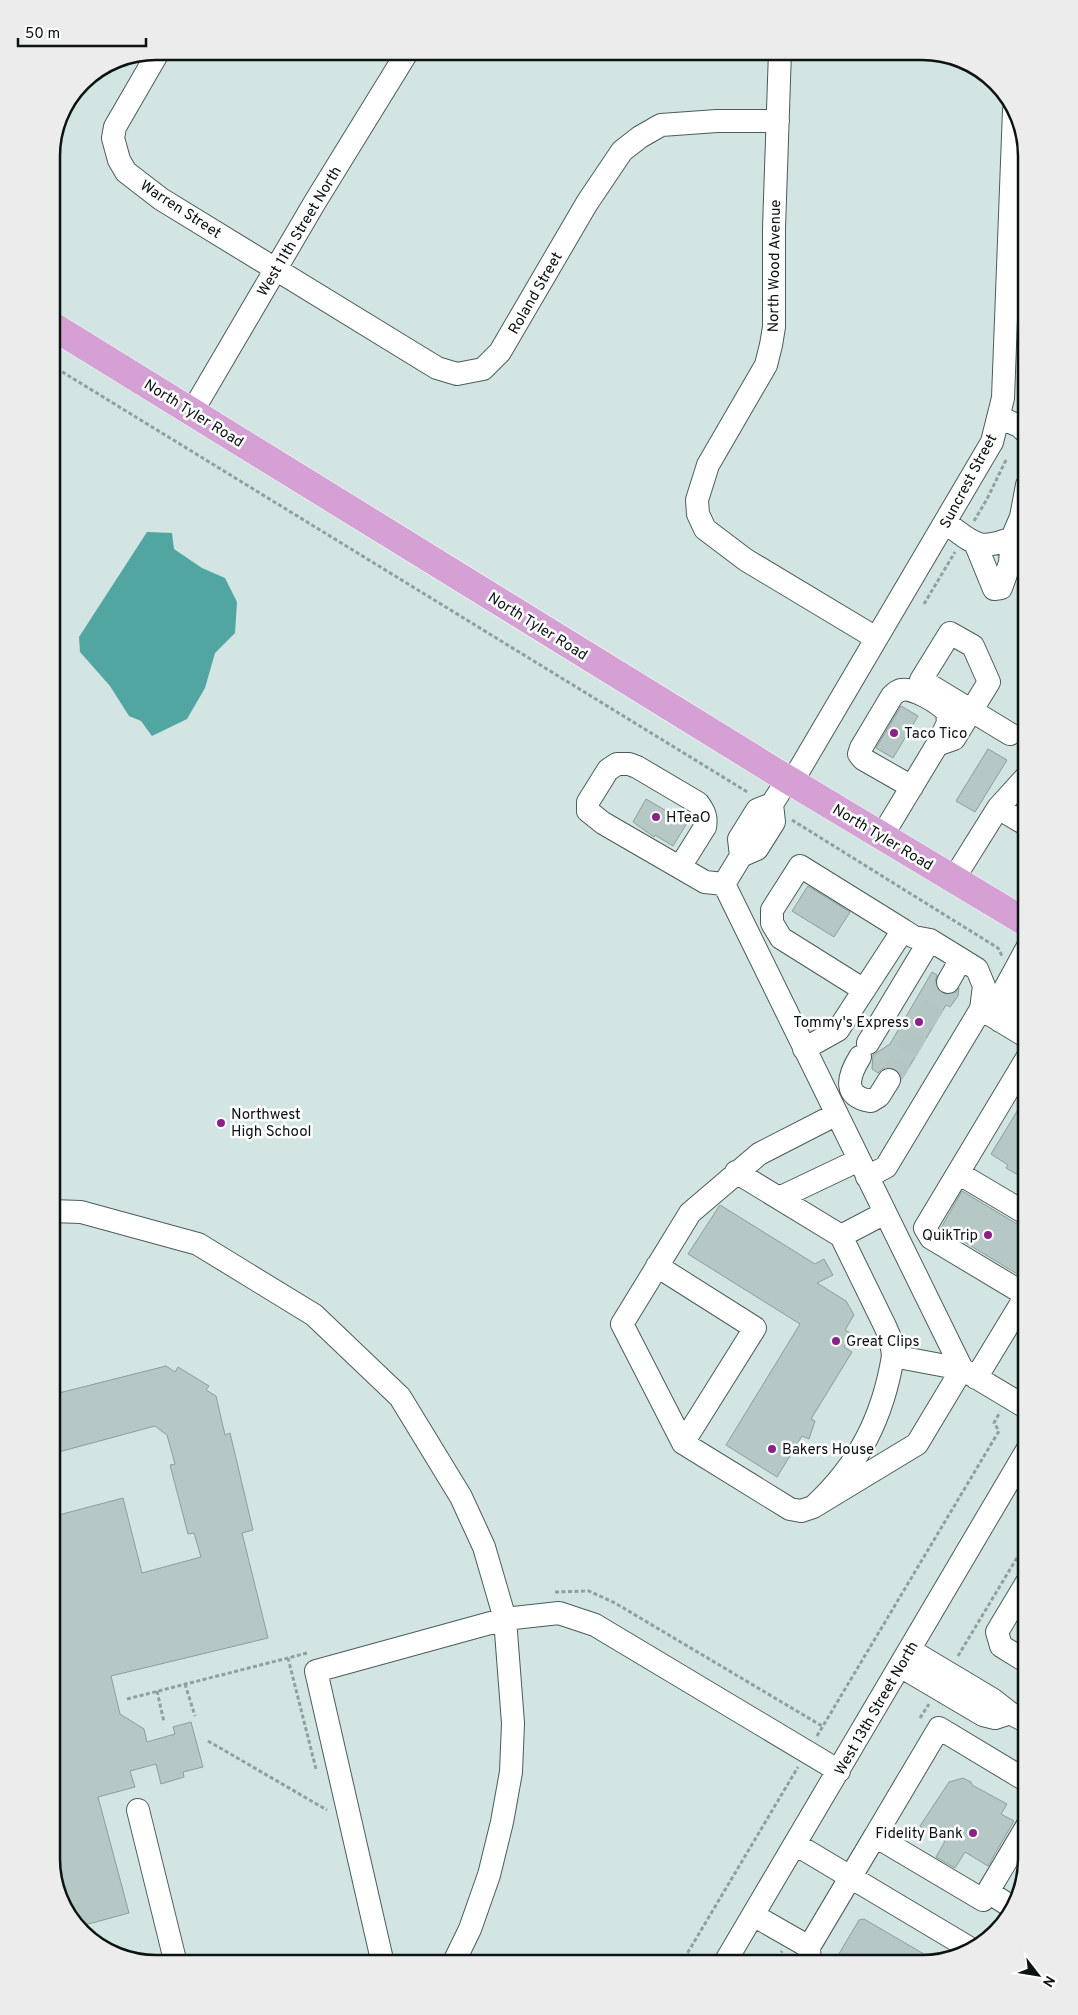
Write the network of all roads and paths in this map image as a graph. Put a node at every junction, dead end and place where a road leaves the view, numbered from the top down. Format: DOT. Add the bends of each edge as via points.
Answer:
graph roads {
  1 [pos="154,60"];
  2 [pos="403,60"];
  3 [pos="780,60"];
  4 [pos="778,121"];
  5 [pos="1013,127"];
  6 [pos="275,270"];
  7 [pos="60,331"];
  8 [pos="60,371"];
  9 [pos="192,412"];
  10 [pos="999,418"];
  11 [pos="1018,426"];
  12 [pos="946,523"];
  13 [pos="1018,524"];
  14 [pos="1012,538"];
  15 [pos="976,545"];
  16 [pos="876,638"];
  17 [pos="1010,734"];
  18 [pos="938,745"];
  19 [pos="790,781"];
  20 [pos="1018,786"];
  21 [pos="912,787"];
  22 [pos="771,806"];
  23 [pos="998,808"];
  24 [pos="1018,820"];
  25 [pos="882,836"];
  26 [pos="680,867"];
  27 [pos="953,880"];
  28 [pos="724,884"];
  29 [pos="1018,917"];
  30 [pos="903,930"];
  31 [pos="781,938"];
  32 [pos="930,940"];
  33 [pos="756,950"];
  34 [pos="1018,958"];
  35 [pos="961,959"];
  36 [pos="1018,965"];
  37 [pos="948,982"];
  38 [pos="864,990"];
  39 [pos="1018,1007"];
  40 [pos="981,1009"];
  41 [pos="1000,1021"];
  42 [pos="1018,1031"];
  43 [pos="804,1049"];
  44 [pos="1018,1073"];
  45 [pos="889,1080"];
  46 [pos="837,1114"];
  47 [pos="863,1168"];
  48 [pos="736,1172"];
  49 [pos="958,1173"];
  50 [pos="778,1198"];
  51 [pos="1018,1209"];
  52 [pos="60,1211"];
  53 [pos="885,1213"];
  54 [pos="841,1236"];
  55 [pos="657,1266"];
  56 [pos="1018,1289"];
  57 [pos="1018,1305"];
  58 [pos="893,1356"];
  59 [pos="969,1373"];
  60 [pos="1018,1403"];
  61 [pos="683,1443"];
  62 [pos="860,1451"];
  63 [pos="883,1465"];
  64 [pos="1018,1465"];
  65 [pos="813,1507"];
  66 [pos="548,1593"];
  67 [pos="1018,1597"];
  68 [pos="505,1619"];
  69 [pos="316,1650"];
  70 [pos="1018,1657"];
  71 [pos="288,1658"];
  72 [pos="905,1658"];
  73 [pos="185,1684"];
  74 [pos="158,1691"];
  75 [pos="127,1699"];
  76 [pos="195,1716"];
  77 [pos="1018,1717"];
  78 [pos="164,1722"];
  79 [pos="822,1726"];
  80 [pos="208,1741"];
  81 [pos="807,1752"];
  82 [pos="839,1771"];
  83 [pos="317,1772"];
  84 [pos="1018,1776"];
  85 [pos="324,1800"];
  86 [pos="138,1810"];
  87 [pos="327,1810"];
  88 [pos="329,1819"];
  89 [pos="875,1836"];
  90 [pos="1018,1841"];
  91 [pos="795,1844"];
  92 [pos="850,1877"];
  93 [pos="988,1892"];
  94 [pos="1007,1904"];
  95 [pos="753,1915"];
  96 [pos="964,1945"];
  97 [pos="174,1955"];
  98 [pos="381,1955"];
  99 [pos="457,1955"];
  100 [pos="685,1955"];
  101 [pos="729,1955"];
  102 [pos="808,1955"];
  103 [pos="810,1955"];
  1 -- 6 [label="street, Warren Street" via="115,127 113,138 119,160 126,172 161,199"];
  2 -- 6 [label="street, West 11th Street North"];
  3 -- 4 [label="street, North Wood Avenue"];
  4 -- 6 [label="street, Roland Street" via="661,125 622,151 587,203 500,352 483,369 457,374 437,368"];
  4 -- 16 [label="street, North Wood Avenue" via="772,345 766,364 708,465 697,500 698,514 705,528 746,560"];
  5 -- 10 [label="street, Suncrest Street" via="1003,398"];
  6 -- 9 [label="street, West 11th Street North"];
  7 -- 9 [label="main road, North Tyler Road"];
  8 -- 22 [label="path"];
  9 -- 19 [label="main road, North Tyler Road"];
  10 -- 11 [label="street"];
  10 -- 12 [label="street, Suncrest Street" via="992,442"];
  12 -- 15 [label="street"];
  12 -- 16 [label="street, Suncrest Street"];
  13 -- 14 [label="street"];
  14 -- 15 [label="street" via="994,545"];
  14 -- 15 [label="street" via="1010,563 1001,588 994,589"];
  16 -- 19 [label="street, Suncrest Street"];
  17 -- 18 [label="street" via="971,711 954,739"];
  18 -- 21 [label="street"];
  18 -- 21 [label="street" via="948,723 947,712 914,691 896,692 859,754"];
  19 -- 22 [label="street, Suncrest Street"];
  19 -- 25 [label="main road, North Tyler Road"];
  20 -- 23 [label="street"];
  21 -- 25 [label="street"];
  22 -- 28 [label="street, Suncrest Street" via="774,822 757,849 741,856"];
  22 -- 34 [label="path" via="998,948 1004,959"];
  23 -- 24 [label="street"];
  23 -- 27 [label="street"];
  25 -- 27 [label="main road, North Tyler Road"];
  26 -- 26 [label="street" via="705,827 704,810 698,803 629,764 618,764 608,770 588,802 588,811"];
  26 -- 28 [label="street" via="705,882"];
  27 -- 29 [label="main road, North Tyler Road"];
  28 -- 33 [label="street"];
  30 -- 31 [label="street" via="800,866 772,910 772,923"];
  30 -- 32 [label="street" via="914,937"];
  30 -- 38 [label="street"];
  31 -- 33 [label="street"];
  31 -- 38 [label="street"];
  32 -- 35 [label="street"];
  32 -- 45 [label="street" via="852,1070 851,1090 860,1100 871,1101 879,1096"];
  33 -- 43 [label="street"];
  35 -- 37 [label="street"];
  35 -- 40 [label="street" via="977,969 984,986"];
  36 -- 41 [label="street" via="1002,994"];
  38 -- 43 [label="street" via="838,1030"];
  39 -- 41 [label="street"];
  40 -- 41 [label="street"];
  40 -- 47 [label="street" via="886,1167"];
  41 -- 42 [label="street"];
  43 -- 46 [label="street"];
  44 -- 49 [label="street"];
  46 -- 47 [label="street"];
  46 -- 48 [label="street" via="759,1154"];
  47 -- 50 [label="street"];
  47 -- 53 [label="street"];
  48 -- 50 [label="street"];
  48 -- 55 [label="street" via="690,1213"];
  49 -- 51 [label="street"];
  49 -- 56 [label="street" via="925,1228 930,1238"];
  50 -- 54 [label="street"];
  52 -- 68 [label="street" via="81,1212 198,1244 314,1315 400,1397 461,1497 484,1547"];
  53 -- 54 [label="street"];
  53 -- 59 [label="street"];
  54 -- 58 [label="street" via="885,1326"];
  55 -- 61 [label="street" via="622,1324"];
  55 -- 61 [label="street" via="755,1328"];
  57 -- 59 [label="street"];
  58 -- 59 [label="street"];
  58 -- 62 [label="street" via="882,1406"];
  59 -- 60 [label="street"];
  59 -- 63 [label="street" via="917,1444"];
  60 -- 79 [label="path" via="994,1423 998,1431"];
  61 -- 65 [label="street" via="790,1509 801,1511"];
  62 -- 63 [label="street"];
  62 -- 65 [label="street" via="841,1478"];
  63 -- 65 [label="street"];
  64 -- 72 [label="street, West 13th Street North"];
  66 -- 79 [label="path" via="589,1591 616,1603"];
  67 -- 70 [label="street" via="997,1632 1000,1646"];
  68 -- 81 [label="street" via="559,1613 595,1625"];
  68 -- 98 [label="street" via="316,1671"];
  68 -- 99 [label="street" via="513,1723 511,1772 490,1875"];
  69 -- 71 [label="path"];
  71 -- 73 [label="path"];
  71 -- 83 [label="path"];
  72 -- 77 [label="street" via="983,1715"];
  72 -- 82 [label="street, West 13th Street North"];
  73 -- 74 [label="path"];
  73 -- 76 [label="path"];
  74 -- 75 [label="path"];
  74 -- 78 [label="path"];
  79 -- 81 [label="path"];
  80 -- 87 [label="path"];
  81 -- 82 [label="street"];
  81 -- 100 [label="path"];
  82 -- 91 [label="street, West 13th Street North"];
  84 -- 89 [label="street" via="939,1728"];
  85 -- 87 [label="path"];
  86 -- 97 [label="street"];
  87 -- 88 [label="path"];
  89 -- 92 [label="street"];
  89 -- 93 [label="street" via="983,1900"];
  90 -- 93 [label="street"];
  91 -- 92 [label="street"];
  91 -- 95 [label="street, West 13th Street North"];
  92 -- 96 [label="street"];
  92 -- 103 [label="street"];
  93 -- 94 [label="street"];
  95 -- 101 [label="street, West 13th Street North"];
  95 -- 102 [label="street"];
}
